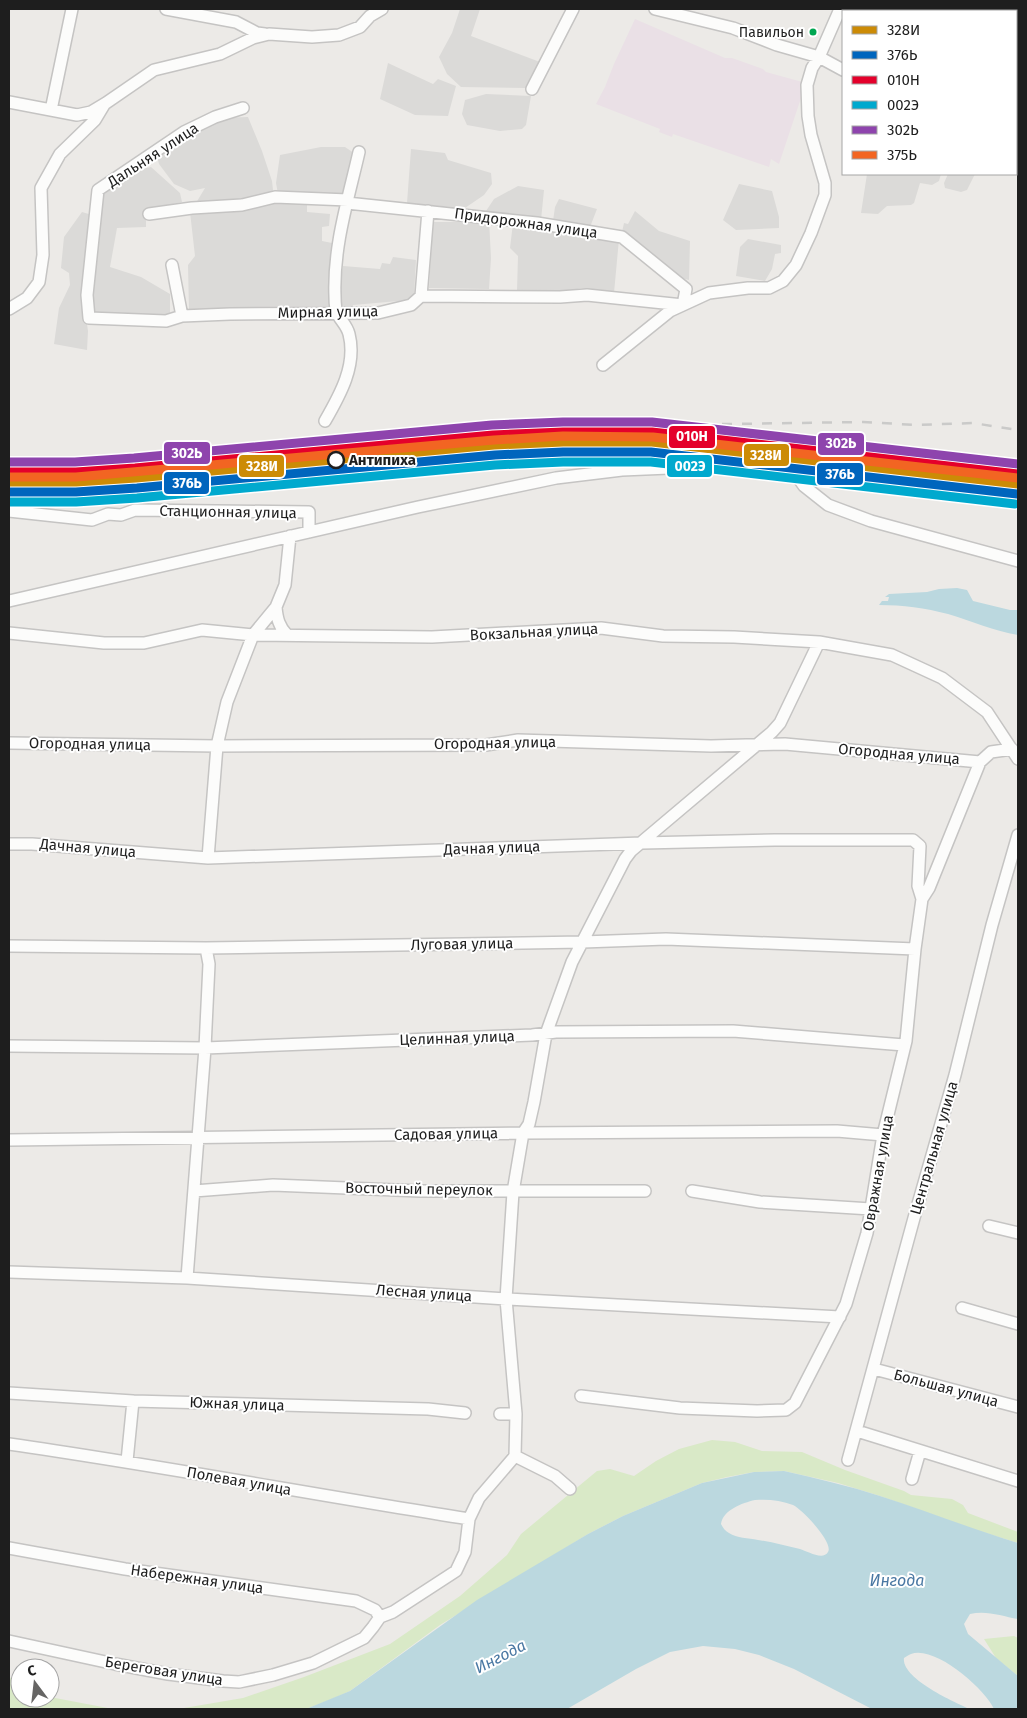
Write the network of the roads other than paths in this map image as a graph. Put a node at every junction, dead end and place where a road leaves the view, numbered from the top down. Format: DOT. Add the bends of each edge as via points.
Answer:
graph roads {
  1 [pos="72,9"];
  2 [pos="166,9"];
  3 [pos="382,9"];
  4 [pos="574,9"];
  5 [pos="655,9"];
  6 [pos="840,9"];
  7 [pos="269,34"];
  8 [pos="820,57"];
  9 [pos="842,69"];
  10 [pos="532,89"];
  11 [pos="9,102"];
  12 [pos="106,103"];
  13 [pos="243,108"];
  14 [pos="51,110"];
  15 [pos="360,152"];
  16 [pos="348,202"];
  17 [pos="428,211"];
  18 [pos="149,214"];
  19 [pos="172,265"];
  20 [pos="422,296"];
  21 [pos="683,305"];
  22 [pos="10,308"];
  23 [pos="337,313"];
  24 [pos="182,316"];
  25 [pos="89,318"];
  26 [pos="603,364"];
  27 [pos="325,421"];
  28 [pos="9,511"];
  29 [pos="309,532"];
  30 [pos="290,536"];
  31 [pos="1018,561"];
  32 [pos="9,601"];
  33 [pos="276,607"];
  34 [pos="9,633"];
  35 [pos="253,635"];
  36 [pos="287,635"];
  37 [pos="819,642"];
  38 [pos="9,743"];
  39 [pos="757,744"];
  40 [pos="217,746"];
  41 [pos="1015,754"];
  42 [pos="980,762"];
  43 [pos="1018,835"];
  44 [pos="642,843"];
  45 [pos="9,844"];
  46 [pos="208,858"];
  47 [pos="922,899"];
  48 [pos="582,942"];
  49 [pos="9,946"];
  50 [pos="206,948"];
  51 [pos="915,949"];
  52 [pos="546,1034"];
  53 [pos="904,1045"];
  54 [pos="9,1046"];
  55 [pos="205,1048"];
  56 [pos="524,1134"];
  57 [pos="884,1135"];
  58 [pos="198,1138"];
  59 [pos="9,1140"];
  60 [pos="644,1190"];
  61 [pos="692,1190"];
  62 [pos="194,1191"];
  63 [pos="513,1192"];
  64 [pos="871,1209"];
  65 [pos="989,1226"];
  66 [pos="1018,1233"];
  67 [pos="9,1272"];
  68 [pos="187,1278"];
  69 [pos="506,1299"];
  70 [pos="962,1308"];
  71 [pos="840,1317"];
  72 [pos="1018,1324"];
  73 [pos="874,1368"];
  74 [pos="9,1393"];
  75 [pos="581,1396"];
  76 [pos="133,1401"];
  77 [pos="1018,1407"];
  78 [pos="465,1414"];
  79 [pos="500,1414"];
  80 [pos="516,1414"];
  81 [pos="857,1431"];
  82 [pos="9,1444"];
  83 [pos="920,1451"];
  84 [pos="516,1456"];
  85 [pos="848,1460"];
  86 [pos="127,1461"];
  87 [pos="912,1479"];
  88 [pos="1018,1481"];
  89 [pos="570,1489"];
  90 [pos="469,1519"];
  91 [pos="9,1548"];
  92 [pos="380,1617"];
  93 [pos="9,1641"];
  1 -- 14 [label="street"];
  2 -- 7 [label="street" via="236,22 257,33"];
  3 -- 7 [label="street" via="360,27 339,35 312,38"];
  4 -- 10 [label="street"];
  5 -- 8 [label="street" via="733,28"];
  6 -- 8 [label="street"];
  7 -- 12 [label="street" via="220,54 154,70"];
  8 -- 9 [label="street"];
  8 -- 21 [label="street" via="809,76 807,108 825,195 796,265 783,281 769,288 709,293"];
  11 -- 14 [label="street"];
  12 -- 14 [label="street" via="78,115"];
  12 -- 22 [label="street" via="96,120 60,154 41,188 43,255 38,282 27,298"];
  13 -- 25 [label="street, Дальняя улица" via="184,132 98,190 87,295"];
  15 -- 16 [label="street"];
  16 -- 17 [label="street, Придорожная улица"];
  16 -- 18 [label="street, Придорожная улица" via="275,197 242,205"];
  16 -- 23 [label="street" via="338,237"];
  17 -- 20 [label="street"];
  17 -- 21 [label="street, Придорожная улица" via="537,223 622,237 686,289"];
  19 -- 24 [label="street"];
  20 -- 21 [label="street, Мирная улица" via="560,297 587,294"];
  20 -- 23 [label="street, Мирная улица" via="411,305 378,312"];
  21 -- 26 [label="street" via="670,311"];
  23 -- 24 [label="street, Мирная улица"];
  23 -- 27 [label="street" via="349,333 350,364 341,394"];
  24 -- 25 [label="street, Мирная улица" via="166,321"];
  28 -- 29 [label="street, Станционная улица" via="92,520 135,510 309,512"];
  29 -- 30 [label="street"];
  29 -- 31 [label="street" via="556,478 660,468 792,469 804,486 828,505 871,521"];
  30 -- 32 [label="street"];
  30 -- 33 [label="street" via="285,585"];
  33 -- 35 [label="street"];
  33 -- 36 [label="street" via="277,619"];
  34 -- 35 [label="street, Вокзальная улица" via="104,643 144,643 202,630"];
  35 -- 36 [label="street, Вокзальная улица"];
  35 -- 40 [label="street" via="227,702"];
  36 -- 37 [label="street, Вокзальная улица" via="432,637 601,628 663,636"];
  37 -- 39 [label="street" via="780,723"];
  37 -- 41 [label="street, Вокзальная улица" via="892,655 942,678 987,712"];
  38 -- 40 [label="street, Огородная улица"];
  39 -- 40 [label="street, Огородная улица" via="711,746 518,740 486,745"];
  39 -- 42 [label="street, Огородная улица"];
  39 -- 44 [label="street"];
  40 -- 46 [label="street"];
  41 -- 42 [label="street" via="991,752"];
  42 -- 47 [label="street, Овражная улица"];
  43 -- 73 [label="street, Центральная улица"];
  44 -- 46 [label="street, Дачная улица"];
  44 -- 47 [label="street, Дачная улица" via="913,840 920,846 918,886"];
  44 -- 48 [label="street" via="625,859"];
  45 -- 46 [label="street, Дачная улица"];
  47 -- 51 [label="street, Овражная улица"];
  48 -- 50 [label="street, Луговая улица"];
  48 -- 51 [label="street, Луговая улица" via="666,939"];
  48 -- 52 [label="street"];
  49 -- 50 [label="street, Луговая улица"];
  50 -- 55 [label="street" via="209,964"];
  51 -- 53 [label="street, Овражная улица"];
  52 -- 53 [label="street, Целинная улица" via="733,1031"];
  52 -- 55 [label="street, Целинная улица"];
  52 -- 56 [label="street" via="534,1102"];
  53 -- 57 [label="street, Овражная улица"];
  54 -- 55 [label="street, Целинная улица"];
  55 -- 58 [label="street"];
  56 -- 57 [label="street, Садовая улица" via="837,1132"];
  56 -- 58 [label="street, Садовая улица"];
  56 -- 63 [label="street"];
  57 -- 64 [label="street, Овражная улица"];
  58 -- 59 [label="street, Садовая улица"];
  58 -- 62 [label="street"];
  60 -- 63 [label="street, Восточный переулок"];
  61 -- 64 [label="street" via="760,1202"];
  62 -- 63 [label="street, Восточный переулок" via="273,1185"];
  62 -- 68 [label="street"];
  63 -- 69 [label="street"];
  64 -- 71 [label="street, Овражная улица" via="867,1234"];
  65 -- 66 [label="street"];
  67 -- 68 [label="street, Лесная улица"];
  68 -- 69 [label="street, Лесная улица"];
  69 -- 71 [label="street, Лесная улица"];
  69 -- 80 [label="street"];
  70 -- 72 [label="street"];
  71 -- 75 [label="street, Овражная улица" via="795,1402 786,1410 757,1412 680,1408"];
  73 -- 77 [label="street, Большая улица"];
  73 -- 81 [label="street, Центральная улица"];
  74 -- 76 [label="street, Южная улица"];
  76 -- 78 [label="street, Южная улица" via="428,1409"];
  76 -- 86 [label="street"];
  79 -- 80 [label="street"];
  80 -- 84 [label="street"];
  81 -- 83 [label="street"];
  81 -- 85 [label="street, Центральная улица"];
  82 -- 86 [label="street, Полевая улица"];
  83 -- 87 [label="street"];
  83 -- 88 [label="street"];
  84 -- 89 [label="street" via="556,1476"];
  84 -- 90 [label="street, Береговая улица" via="479,1498"];
  86 -- 90 [label="street, Полевая улица"];
  90 -- 92 [label="street, Береговая улица" via="465,1552 456,1571"];
  91 -- 92 [label="street, Набережная улица" via="126,1569 356,1601 375,1610"];
  92 -- 93 [label="street, Береговая улица" via="364,1638 313,1663 239,1682 168,1674"];
}
